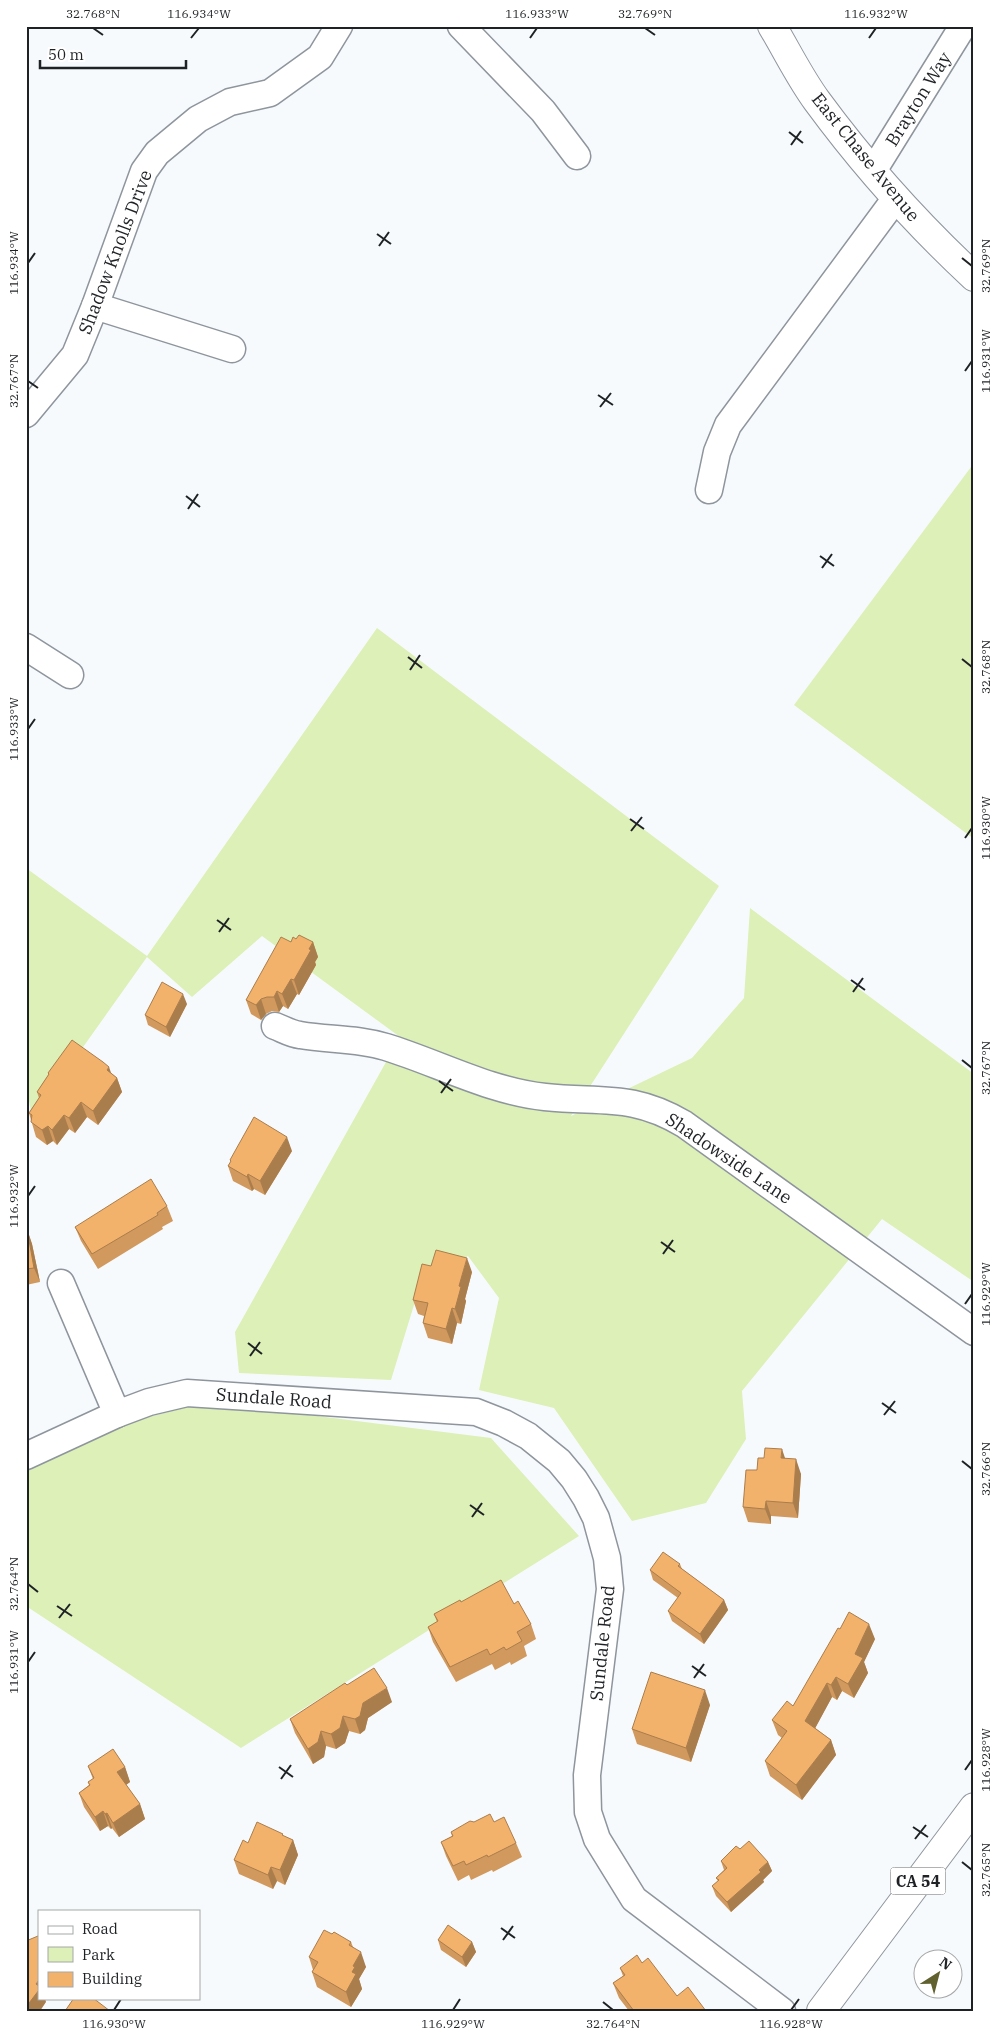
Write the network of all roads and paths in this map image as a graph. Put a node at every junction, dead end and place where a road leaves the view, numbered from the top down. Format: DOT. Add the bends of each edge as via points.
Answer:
graph roads {
  1 [pos="339,26"];
  2 [pos="461,26"];
  3 [pos="772,26"];
  4 [pos="963,26"];
  5 [pos="577,156"];
  6 [pos="873,172"];
  7 [pos="896,198"];
  8 [pos="974,277"];
  9 [pos="95,306"];
  10 [pos="232,349"];
  11 [pos="26,414"];
  12 [pos="709,490"];
  13 [pos="26,647"];
  14 [pos="70,675"];
  15 [pos="275,1026"];
  16 [pos="61,1283"];
  17 [pos="974,1332"];
  18 [pos="117,1414"];
  19 [pos="26,1456"];
  20 [pos="974,1806"];
  21 [pos="782,2011"];
  22 [pos="821,2011"];
  1 -- 9 [label="street, Shadow Knolls Drive" via="320,57 270,93 230,102 198,119 157,153 144,171"];
  2 -- 5 [label="street" via="543,111"];
  3 -- 6 [label="main road, East Chase Avenue" via="816,100"];
  4 -- 6 [label="street, Brayton Way"];
  6 -- 7 [label="main road, East Chase Avenue"];
  7 -- 8 [label="main road, East Chase Avenue"];
  7 -- 12 [label="street" via="728,425 717,452"];
  9 -- 10 [label="street"];
  9 -- 11 [label="street, Shadow Knolls Drive" via="75,355"];
  13 -- 14 [label="street"];
  15 -- 17 [label="street, Shadowside Lane" via="298,1035 385,1046 498,1087 544,1097 624,1101 668,1114"];
  16 -- 18 [label="street"];
  18 -- 19 [label="street, Sundale Road"];
  18 -- 21 [label="street, Sundale Road" via="187,1393 452,1409 476,1412 504,1423 528,1436 559,1461 574,1479 596,1518 607,1558 610,1589 587,1775 588,1812 597,1839 634,1899"];
  20 -- 22 [label="main road, CA 54"];
}
